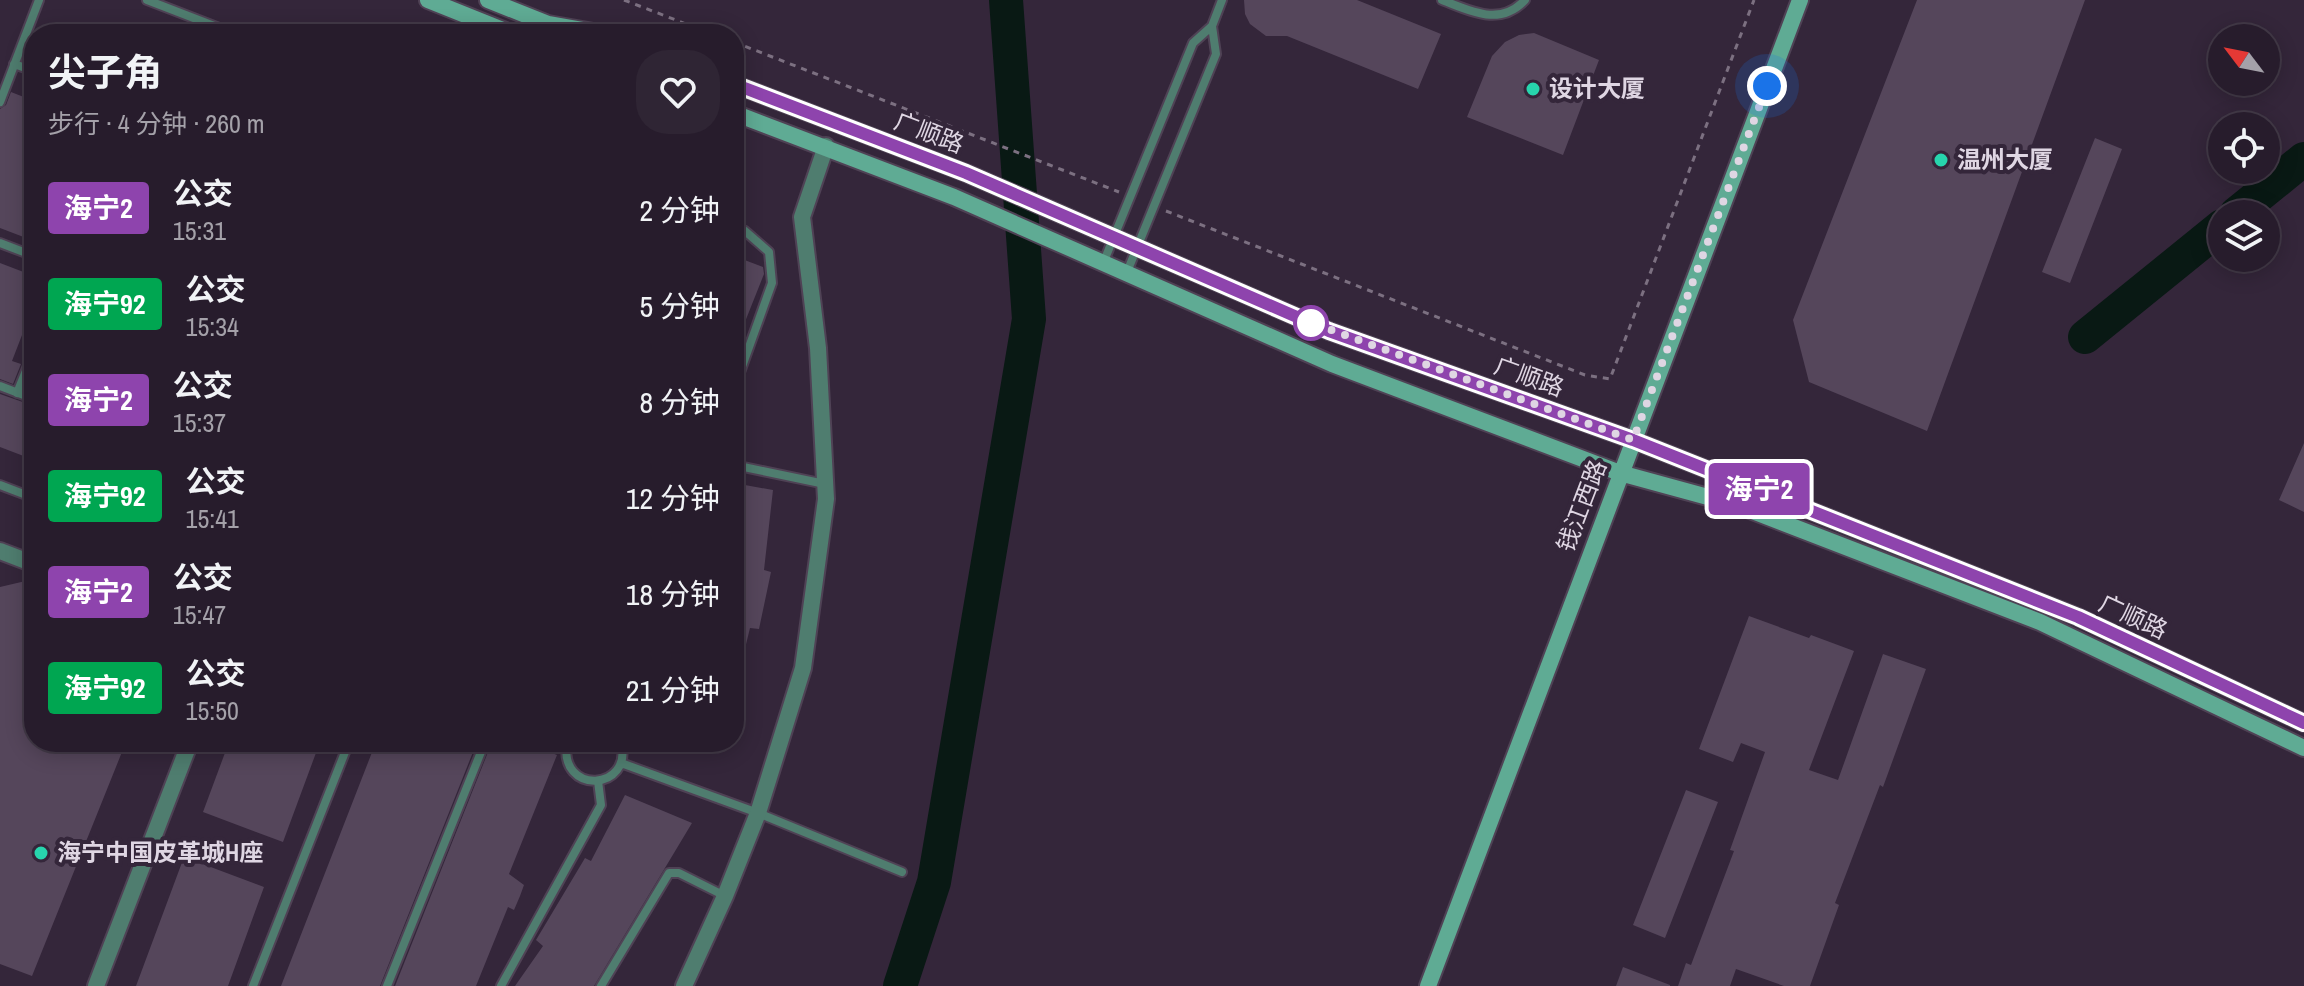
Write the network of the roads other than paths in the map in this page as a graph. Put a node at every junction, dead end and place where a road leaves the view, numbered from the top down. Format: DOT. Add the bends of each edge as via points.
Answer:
graph roads {
  1 [pos="39,0"];
  2 [pos="147,0"];
  3 [pos="428,0"];
  4 [pos="488,0"];
  5 [pos="1222,0"];
  6 [pos="1442,0"];
  7 [pos="1525,0"];
  8 [pos="1800,0"];
  9 [pos="30,24"];
  10 [pos="209,24"];
  11 [pos="488,24"];
  12 [pos="548,24"];
  13 [pos="1212,26"];
  14 [pos="24,38"];
  15 [pos="14,64"];
  16 [pos="24,68"];
  17 [pos="744,88"];
  18 [pos="0,102"];
  19 [pos="744,117"];
  20 [pos="826,146"];
  21 [pos="744,231"];
  22 [pos="1114,236"];
  23 [pos="0,243"];
  24 [pos="1138,246"];
  25 [pos="24,252"];
  26 [pos="1104,261"];
  27 [pos="1127,272"];
  28 [pos="744,361"];
  29 [pos="24,376"];
  30 [pos="0,386"];
  31 [pos="17,393"];
  32 [pos="24,395"];
  33 [pos="1633,440"];
  34 [pos="744,467"];
  35 [pos="1620,473"];
  36 [pos="825,484"];
  37 [pos="0,485"];
  38 [pos="24,494"];
  39 [pos="0,551"];
  40 [pos="24,560"];
  41 [pos="2304,723"];
  42 [pos="2304,748"];
  43 [pos="186,752"];
  44 [pos="345,752"];
  45 [pos="481,752"];
  46 [pos="567,752"];
  47 [pos="623,752"];
  48 [pos="621,763"];
  49 [pos="598,781"];
  50 [pos="758,813"];
  51 [pos="902,872"];
  52 [pos="725,896"];
  53 [pos="96,986"];
  54 [pos="253,986"];
  55 [pos="387,986"];
  56 [pos="501,986"];
  57 [pos="601,986"];
  58 [pos="684,986"];
  59 [pos="1428,986"];
  1 -- 9 [label="lane"];
  2 -- 10 [label="lane"];
  3 -- 11 [label="main road"];
  4 -- 12 [label="main road"];
  5 -- 13 [label="lane"];
  6 -- 7 [label="lane" via="1484,16 1515,11"];
  8 -- 33 [label="main road, 钱江西路"];
  13 -- 22 [label="lane" via="1193,43"];
  13 -- 24 [label="lane" via="1216,54"];
  14 -- 15 [label="lane"];
  15 -- 16 [label="lane"];
  15 -- 18 [label="lane"];
  17 -- 22 [label="main road, 广顺路"];
  19 -- 20 [label="main road, 广顺路"];
  20 -- 26 [label="main road, 广顺路"];
  20 -- 36 [label="street" via="802,217 818,348"];
  21 -- 28 [label="lane" via="769,252 772,283"];
  22 -- 24 [label="main road, 广顺路"];
  22 -- 26 [label="lane"];
  23 -- 25 [label="lane"];
  24 -- 27 [label="lane"];
  24 -- 33 [label="main road, 广顺路" via="1329,331"];
  26 -- 27 [label="main road, 广顺路"];
  27 -- 35 [label="main road, 广顺路" via="1332,364"];
  29 -- 31 [label="lane"];
  30 -- 31 [label="lane"];
  31 -- 32 [label="lane"];
  33 -- 35 [label="main road, 钱江西路"];
  33 -- 41 [label="main road, 广顺路" via="2078,617"];
  34 -- 36 [label="lane"];
  35 -- 42 [label="main road, 广顺路" via="1737,505 2040,622"];
  35 -- 59 [label="main road, 钱江西路"];
  36 -- 50 [label="street" via="803,668"];
  37 -- 38 [label="lane"];
  39 -- 40 [label="street"];
  43 -- 53 [label="street"];
  44 -- 54 [label="lane"];
  45 -- 55 [label="lane"];
  46 -- 49 [label="lane" via="572,770"];
  47 -- 48 [label="lane"];
  48 -- 49 [label="lane" via="616,772"];
  48 -- 50 [label="lane"];
  49 -- 56 [label="lane" via="601,805"];
  50 -- 51 [label="lane"];
  50 -- 52 [label="street"];
  52 -- 57 [label="lane" via="669,873"];
  52 -- 58 [label="street"];
}
